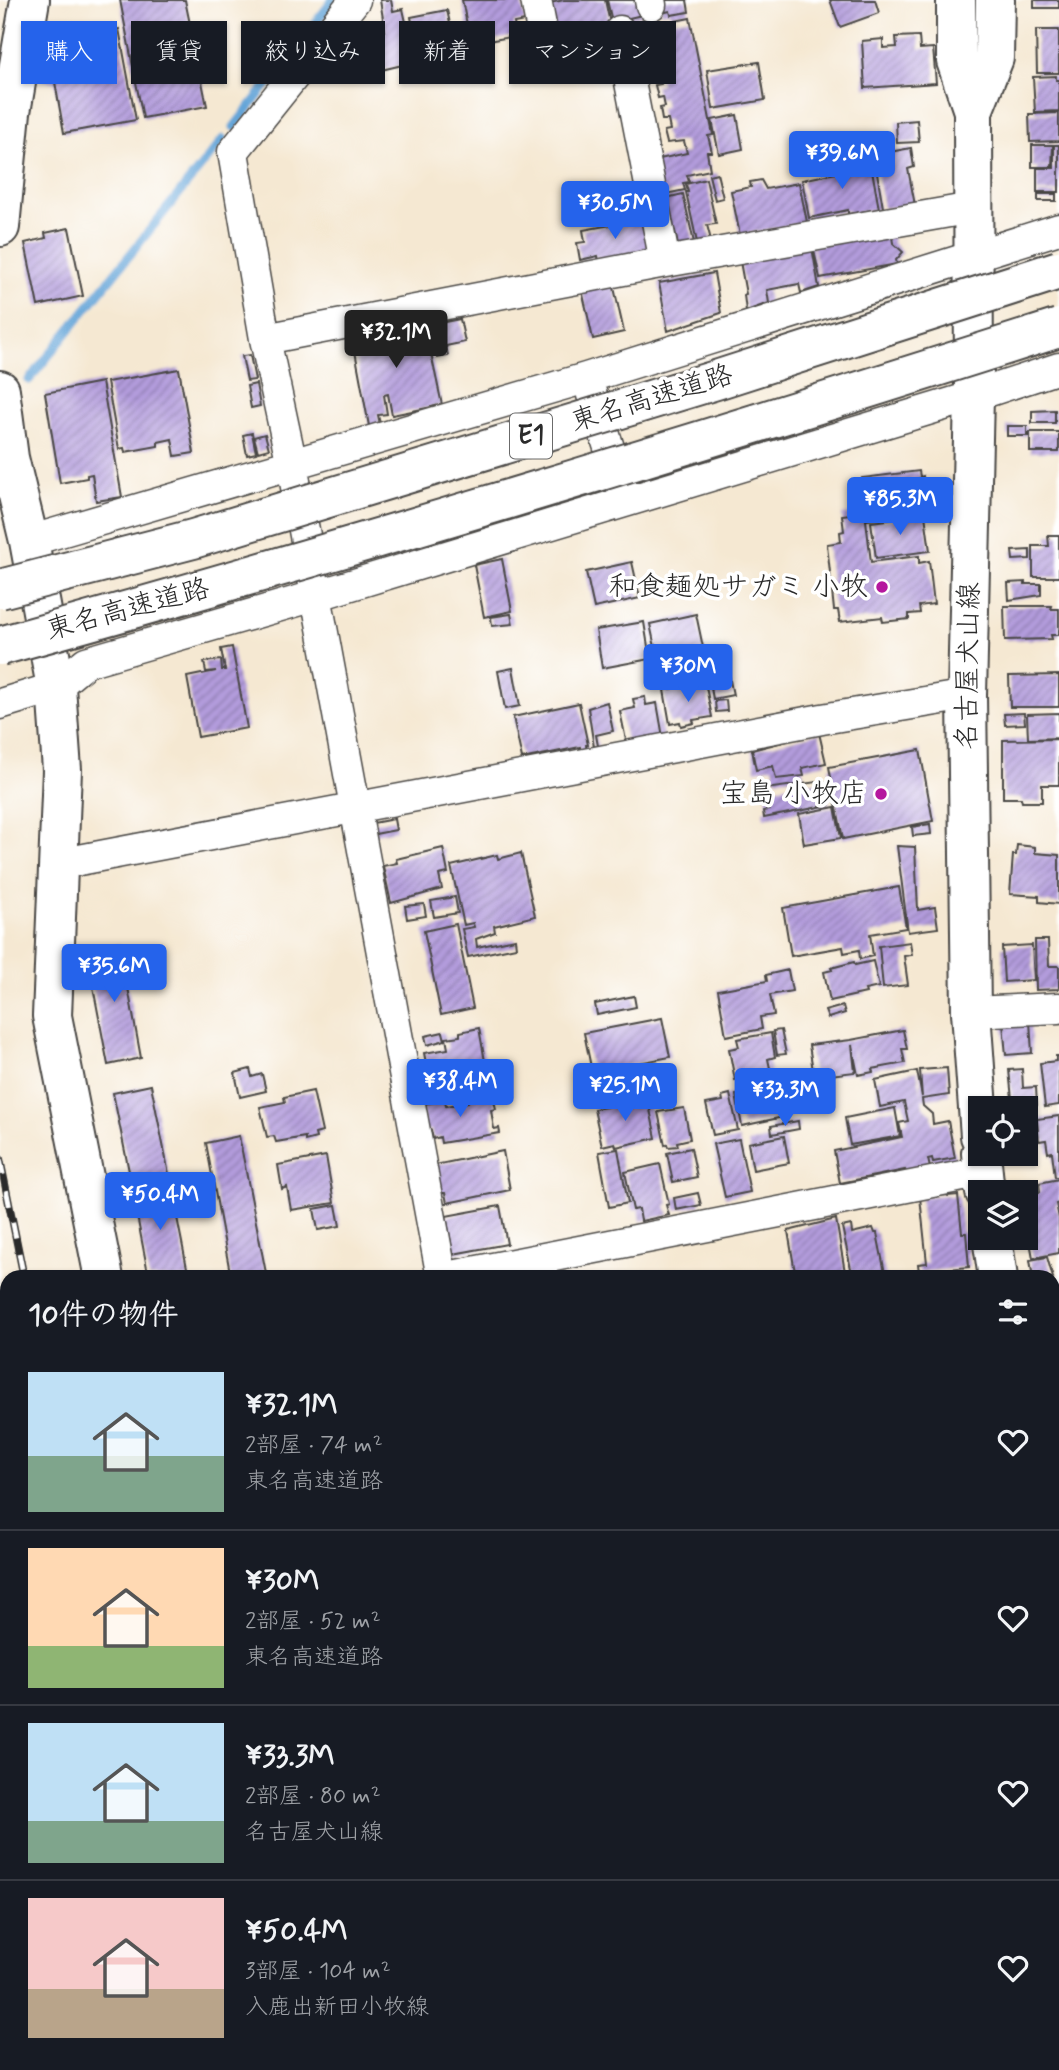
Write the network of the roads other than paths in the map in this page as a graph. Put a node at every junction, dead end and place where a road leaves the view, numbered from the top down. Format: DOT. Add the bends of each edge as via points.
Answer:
graph roads {
  1 [pos="30,0"];
  2 [pos="355,0"];
  3 [pos="536,0"];
  4 [pos="956,0"];
  5 [pos="995,0"];
  6 [pos="540,21"];
  7 [pos="630,84"];
  8 [pos="973,111"];
  9 [pos="972,208"];
  10 [pos="0,227"];
  11 [pos="1059,229"];
  12 [pos="973,255"];
  13 [pos="665,262"];
  14 [pos="1059,270"];
  15 [pos="1059,328"];
  16 [pos="265,340"];
  17 [pos="1059,368"];
  18 [pos="586,378"];
  19 [pos="0,390"];
  20 [pos="974,396"];
  21 [pos="292,465"];
  22 [pos="626,502"];
  23 [pos="29,541"];
  24 [pos="0,589"];
  25 [pos="315,596"];
  26 [pos="0,646"];
  27 [pos="56,687"];
  28 [pos="967,695"];
  29 [pos="0,704"];
  30 [pos="355,808"];
  31 [pos="58,864"];
  32 [pos="1059,1008"];
  33 [pos="971,1012"];
  34 [pos="977,1096"];
  35 [pos="968,1166"];
  36 [pos="994,1250"];
  37 [pos="102,1270"];
  38 [pos="441,1270"];
  39 [pos="480,1270"];
  40 [pos="997,1270"];
  1 -- 10 [label="main road" via="10,112"];
  2 -- 16 [label="street" via="233,152"];
  3 -- 6 [label="street"];
  4 -- 8 [label="main road, 名古屋犬山線" via="956,61"];
  5 -- 8 [label="main road, 名古屋犬山線" via="994,58"];
  7 -- 13 [label="street"];
  8 -- 9 [label="main road, 名古屋犬山線"];
  9 -- 12 [label="main road, 名古屋犬山線"];
  9 -- 13 [label="street"];
  11 -- 12 [label="street"];
  12 -- 18 [label="street"];
  12 -- 20 [label="main road, 名古屋犬山線"];
  13 -- 16 [label="street"];
  14 -- 24 [label="main road, 東名高速道路 / E1, bridge" via="194,539"];
  15 -- 26 [label="main road, 東名高速道路 / E1, bridge" via="732,433"];
  16 -- 21 [label="street"];
  17 -- 20 [label="street"];
  18 -- 21 [label="street"];
  18 -- 22 [label="street"];
  19 -- 23 [label="main road" via="9,458"];
  20 -- 22 [label="street"];
  20 -- 28 [label="main road, 名古屋犬山線"];
  21 -- 23 [label="street"];
  21 -- 25 [label="street"];
  22 -- 25 [label="street"];
  23 -- 27 [label="main road"];
  25 -- 27 [label="street" via="86,662"];
  25 -- 30 [label="street"];
  27 -- 29 [label="street"];
  27 -- 31 [label="main road" via="62,770"];
  28 -- 30 [label="street"];
  28 -- 33 [label="main road, 名古屋犬山線"];
  30 -- 31 [label="street"];
  30 -- 38 [label="street"];
  31 -- 37 [label="main road" via="52,1016"];
  32 -- 33 [label="street"];
  33 -- 34 [label="main road, 名古屋犬山線"];
  35 -- 39 [label="street"];
  36 -- 40 [label="main road"];
}
